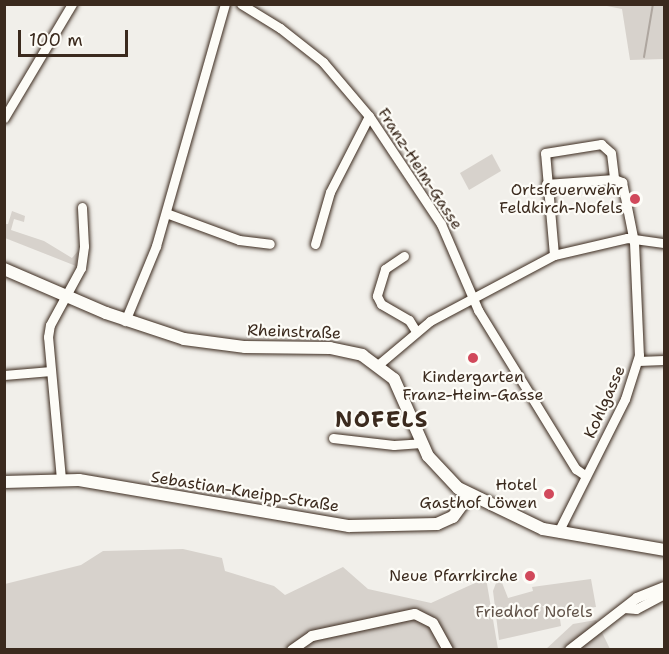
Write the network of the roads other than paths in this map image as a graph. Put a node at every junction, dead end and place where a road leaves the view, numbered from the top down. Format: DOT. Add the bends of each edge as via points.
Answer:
graph roads {
  1 [pos="72,4"];
  2 [pos="225,4"];
  3 [pos="242,4"];
  4 [pos="5,116"];
  5 [pos="369,116"];
  6 [pos="614,179"];
  7 [pos="546,184"];
  8 [pos="82,207"];
  9 [pos="166,213"];
  10 [pos="633,238"];
  11 [pos="664,243"];
  12 [pos="270,244"];
  13 [pos="315,244"];
  14 [pos="554,255"];
  15 [pos="404,256"];
  16 [pos="4,269"];
  17 [pos="67,296"];
  18 [pos="475,299"];
  19 [pos="125,321"];
  20 [pos="416,331"];
  21 [pos="664,360"];
  22 [pos="638,361"];
  23 [pos="379,364"];
  24 [pos="51,371"];
  25 [pos="4,375"];
  26 [pos="333,438"];
  27 [pos="421,443"];
  28 [pos="586,476"];
  29 [pos="61,479"];
  30 [pos="4,482"];
  31 [pos="469,495"];
  32 [pos="558,532"];
  33 [pos="661,551"];
  34 [pos="664,587"];
  35 [pos="664,594"];
  36 [pos="624,608"];
  37 [pos="292,650"];
  38 [pos="448,650"];
  39 [pos="570,650"];
  1 -- 4 [label="street"];
  2 -- 9 [label="street"];
  3 -- 5 [label="street, Franz-Heim-Gasse" via="323,62"];
  5 -- 13 [label="street" via="330,192"];
  5 -- 18 [label="street, Franz-Heim-Gasse" via="441,224"];
  6 -- 7 [label="street"];
  6 -- 7 [label="street" via="611,153 601,144 545,153"];
  6 -- 10 [label="street, Kohlgasse" via="622,182"];
  7 -- 14 [label="street"];
  8 -- 17 [label="street" via="83,253"];
  9 -- 12 [label="street" via="239,240"];
  9 -- 19 [label="street"];
  10 -- 11 [label="street"];
  10 -- 14 [label="street"];
  10 -- 22 [label="street, Kohlgasse"];
  14 -- 18 [label="street"];
  15 -- 20 [label="street" via="386,269 376,297 409,320"];
  16 -- 17 [label="main road, Rheinstraße"];
  17 -- 19 [label="main road, Rheinstraße"];
  17 -- 24 [label="street" via="50,325"];
  18 -- 20 [label="street"];
  18 -- 28 [label="street, Franz-Heim-Gasse" via="576,469"];
  19 -- 23 [label="main road, Rheinstraße" via="202,343 330,348 362,355"];
  20 -- 23 [label="street"];
  21 -- 22 [label="street"];
  22 -- 28 [label="street, Kohlgasse" via="625,399"];
  23 -- 27 [label="main road, Rheinstraße" via="402,392"];
  24 -- 25 [label="street"];
  24 -- 29 [label="street"];
  26 -- 27 [label="street" via="394,445"];
  27 -- 31 [label="main road, Rheinstraße" via="443,475"];
  28 -- 32 [label="street, Kohlgasse"];
  29 -- 30 [label="main road, Sebastian-Kneipp-Straße"];
  29 -- 31 [label="main road, Sebastian-Kneipp-Straße" via="284,512 349,526 437,524 453,517"];
  31 -- 32 [label="main road, Rheinstraße"];
  32 -- 33 [label="main road, Rheinstraße"];
  34 -- 36 [label="street"];
  35 -- 36 [label="street" via="636,609"];
  36 -- 39 [label="street"];
  37 -- 38 [label="street" via="312,636 415,614 433,623"];
}
